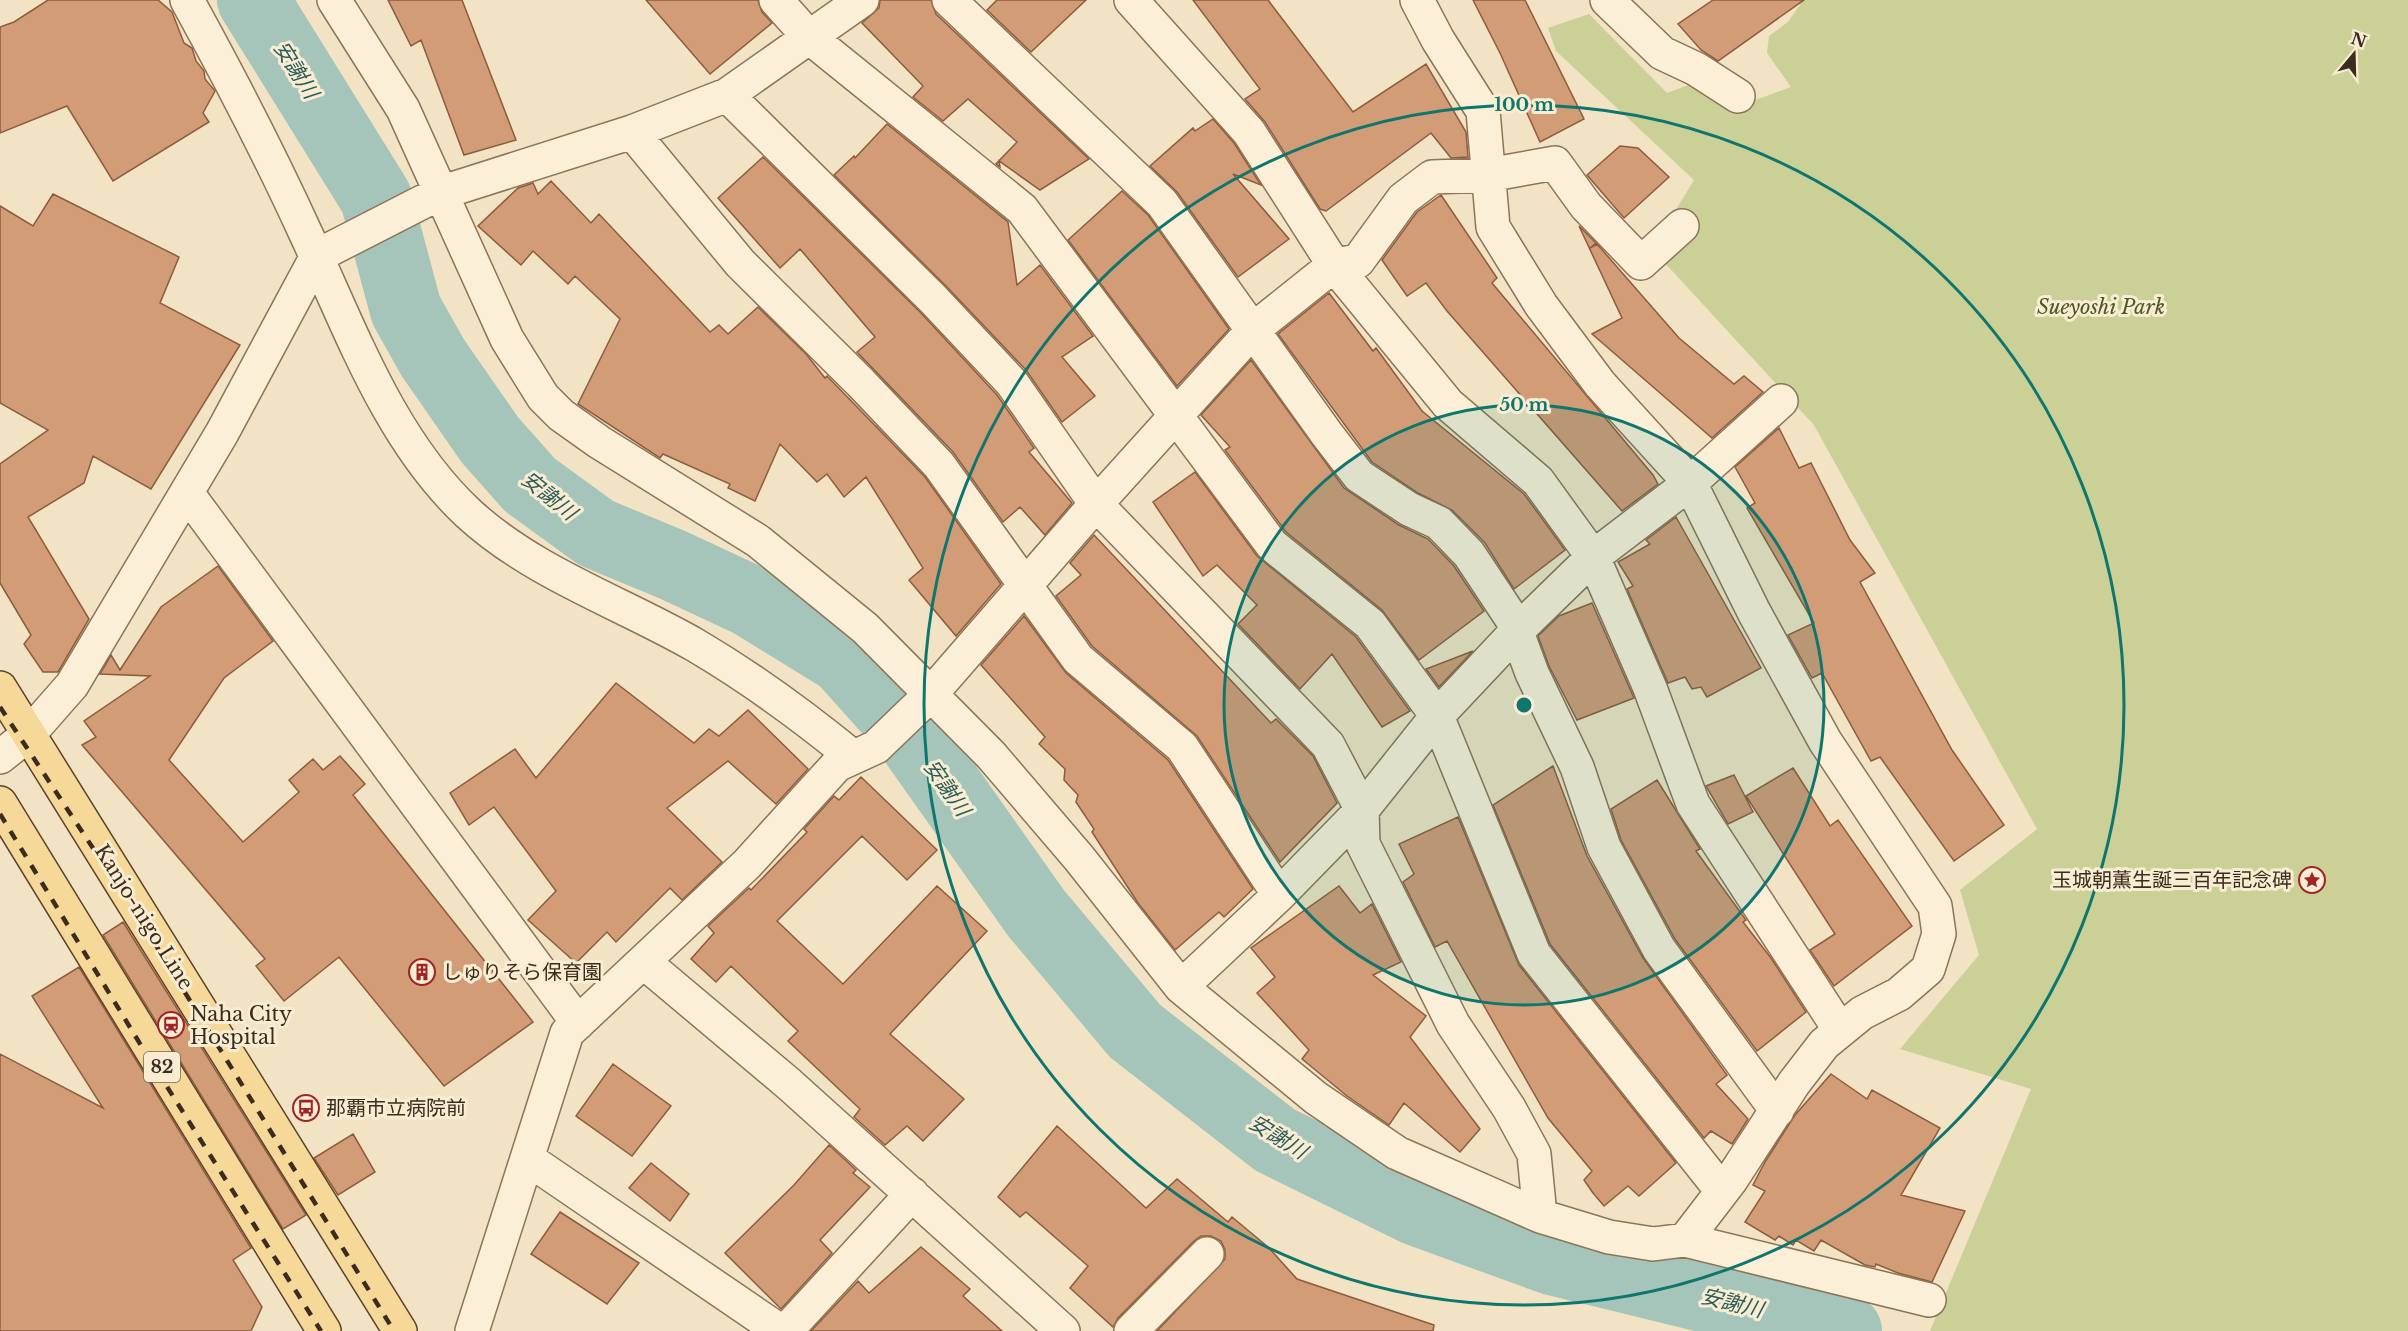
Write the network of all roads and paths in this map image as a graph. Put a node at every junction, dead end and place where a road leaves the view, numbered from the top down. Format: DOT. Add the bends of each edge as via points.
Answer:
graph roads {
  1 [pos="187,0"];
  2 [pos="334,0"];
  3 [pos="776,0"];
  4 [pos="862,0"];
  5 [pos="949,0"];
  6 [pos="1131,0"];
  7 [pos="1417,0"];
  8 [pos="1607,0"];
  9 [pos="809,37"];
  10 [pos="727,95"];
  11 [pos="1738,96"];
  12 [pos="632,132"];
  13 [pos="1488,175"];
  14 [pos="430,197"];
  15 [pos="1682,226"];
  16 [pos="317,256"];
  17 [pos="1334,265"];
  18 [pos="1254,329"];
  19 [pos="1781,401"];
  20 [pos="1176,415"];
  21 [pos="1690,483"];
  22 [pos="187,493"];
  23 [pos="1096,504"];
  24 [pos="1593,557"];
  25 [pos="1026,586"];
  26 [pos="1517,631"];
  27 [pos="0,688"];
  28 [pos="922,702"];
  29 [pos="1437,716"];
  30 [pos="29,734"];
  31 [pos="865,752"];
  32 [pos="0,757"];
  33 [pos="0,804"];
  34 [pos="1362,810"];
  35 [pos="1279,896"];
  36 [pos="645,963"];
  37 [pos="1182,987"];
  38 [pos="578,1023"];
  39 [pos="1840,1030"];
  40 [pos="1777,1111"];
  41 [pos="528,1159"];
  42 [pos="1722,1191"];
  43 [pos="912,1194"];
  44 [pos="1540,1216"];
  45 [pos="1685,1240"];
  46 [pos="1207,1254"];
  47 [pos="1929,1300"];
  48 [pos="324,1331"];
  49 [pos="400,1331"];
  50 [pos="471,1331"];
  51 [pos="780,1331"];
  52 [pos="786,1331"];
  53 [pos="1064,1331"];
  54 [pos="1131,1331"];
  1 -- 16 [label="street" via="248,109"];
  2 -- 14 [label="street" via="403,109"];
  3 -- 9 [label="street"];
  4 -- 9 [label="street"];
  5 -- 18 [label="street" via="1162,203"];
  6 -- 17 [label="street" via="1249,132"];
  7 -- 13 [label="street" via="1483,111"];
  8 -- 11 [label="street" via="1662,53"];
  9 -- 10 [label="street"];
  9 -- 20 [label="street" via="1022,209"];
  10 -- 12 [label="street"];
  10 -- 23 [label="street" via="1012,383"];
  12 -- 14 [label="street"];
  12 -- 25 [label="street" via="740,263 939,465"];
  13 -- 15 [label="street" via="1555,163 1586,206 1641,262"];
  13 -- 17 [label="street" via="1432,177 1403,199 1358,261"];
  13 -- 21 [label="street" via="1493,227 1541,305 1600,384"];
  14 -- 16 [label="street"];
  14 -- 28 [label="street" via="543,397 598,442 758,541 865,628"];
  16 -- 22 [label="street"];
  16 -- 31 [label="street" via="403,433 433,476 469,514 548,569 695,645"];
  17 -- 18 [label="street"];
  17 -- 24 [label="street" via="1448,404 1538,481"];
  18 -- 20 [label="street"];
  18 -- 26 [label="street" via="1359,476 1409,509 1439,523 1469,554"];
  19 -- 21 [label="street"];
  20 -- 23 [label="street"];
  20 -- 29 [label="street" via="1272,545 1370,624"];
  21 -- 24 [label="street"];
  21 -- 39 [label="street" via="1754,612 1825,741 1935,906 1939,934 1928,969 1899,994 1862,1012"];
  22 -- 30 [label="street" via="72,685"];
  22 -- 38 [label="street"];
  23 -- 25 [label="street"];
  23 -- 34 [label="street" via="1328,745"];
  24 -- 26 [label="street"];
  24 -- 39 [label="street" via="1650,688 1693,804"];
  25 -- 28 [label="street"];
  25 -- 35 [label="street" via="1078,659 1182,747"];
  26 -- 29 [label="street"];
  26 -- 40 [label="street" via="1532,673 1577,767 1604,847 1653,939"];
  27 -- 30 [label="main road, Kanjo-nigo Line"];
  28 -- 31 [label="street"];
  28 -- 37 [label="street" via="991,755"];
  29 -- 34 [label="street"];
  29 -- 42 [label="street" via="1534,954"];
  30 -- 32 [label="street"];
  30 -- 49 [label="main road, Kanjo-nigo Line"];
  31 -- 36 [label="street" via="837,765 747,864"];
  33 -- 48 [label="main road, 82"];
  34 -- 35 [label="street"];
  34 -- 44 [label="street" via="1362,844 1453,1024 1509,1108 1534,1154"];
  35 -- 37 [label="street"];
  36 -- 38 [label="street"];
  36 -- 43 [label="street"];
  37 -- 44 [label="street" via="1316,1098 1397,1153"];
  38 -- 41 [label="street" via="567,1033"];
  39 -- 40 [label="street" via="1824,1044"];
  40 -- 42 [label="street"];
  41 -- 50 [label="street"];
  41 -- 51 [label="street"];
  42 -- 45 [label="street"];
  43 -- 52 [label="street"];
  43 -- 53 [label="street"];
  44 -- 45 [label="street" via="1609,1237 1653,1244"];
  45 -- 47 [label="street"];
  46 -- 54 [label="street"];
}
